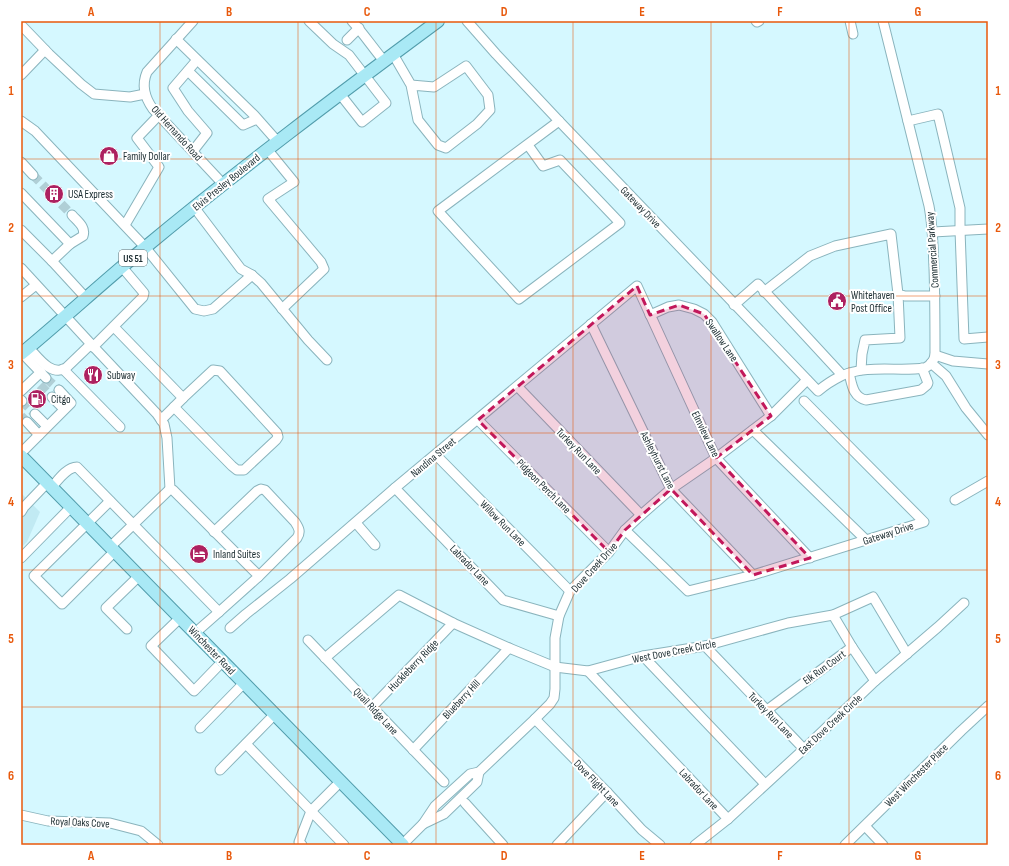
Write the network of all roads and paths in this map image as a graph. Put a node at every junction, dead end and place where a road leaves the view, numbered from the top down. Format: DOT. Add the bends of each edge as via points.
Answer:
graph roads {
  1 [pos="193,21"];
  2 [pos="309,21"];
  3 [pos="352,21"];
  4 [pos="438,21"];
  5 [pos="467,21"];
  6 [pos="850,21"];
  7 [pos="883,21"];
  8 [pos="21,25"];
  9 [pos="359,28"];
  10 [pos="853,34"];
  11 [pos="176,39"];
  12 [pos="347,40"];
  13 [pos="45,50"];
  14 [pos="388,58"];
  15 [pos="199,61"];
  16 [pos="188,71"];
  17 [pos="21,75"];
  18 [pos="365,75"];
  19 [pos="411,85"];
  20 [pos="145,94"];
  21 [pos="340,94"];
  22 [pos="159,115"];
  23 [pos="258,119"];
  24 [pos="21,121"];
  25 [pos="559,121"];
  26 [pos="908,121"];
  27 [pos="277,141"];
  28 [pos="528,145"];
  29 [pos="267,149"];
  30 [pos="193,151"];
  31 [pos="22,167"];
  32 [pos="33,175"];
  33 [pos="223,184"];
  34 [pos="21,193"];
  35 [pos="194,207"];
  36 [pos="72,215"];
  37 [pos="125,226"];
  38 [pos="988,229"];
  39 [pos="21,230"];
  40 [pos="960,230"];
  41 [pos="933,232"];
  42 [pos="70,244"];
  43 [pos="145,247"];
  44 [pos="52,262"];
  45 [pos="122,267"];
  46 [pos="21,268"];
  47 [pos="252,275"];
  48 [pos="36,285"];
  49 [pos="637,286"];
  50 [pos="764,292"];
  51 [pos="898,294"];
  52 [pos="935,296"];
  53 [pos="21,297"];
  54 [pos="86,298"];
  55 [pos="734,304"];
  56 [pos="282,309"];
  57 [pos="650,315"];
  58 [pos="65,316"];
  59 [pos="591,324"];
  60 [pos="114,327"];
  61 [pos="988,337"];
  62 [pos="92,346"];
  63 [pos="24,352"];
  64 [pos="933,359"];
  65 [pos="327,360"];
  66 [pos="988,364"];
  67 [pos="922,368"];
  68 [pos="63,369"];
  69 [pos="861,370"];
  70 [pos="846,374"];
  71 [pos="807,380"];
  72 [pos="518,387"];
  73 [pos="21,390"];
  74 [pos="59,390"];
  75 [pos="52,397"];
  76 [pos="183,398"];
  77 [pos="804,401"];
  78 [pos="174,407"];
  79 [pos="64,409"];
  80 [pos="35,414"];
  81 [pos="772,416"];
  82 [pos="161,420"];
  83 [pos="478,420"];
  84 [pos="27,422"];
  85 [pos="47,426"];
  86 [pos="120,427"];
  87 [pos="753,430"];
  88 [pos="39,435"];
  89 [pos="988,435"];
  90 [pos="436,455"];
  91 [pos="716,458"];
  92 [pos="22,459"];
  93 [pos="988,481"];
  94 [pos="50,485"];
  95 [pos="395,488"];
  96 [pos="170,489"];
  97 [pos="671,489"];
  98 [pos="954,500"];
  99 [pos="110,501"];
  100 [pos="71,507"];
  101 [pos="21,512"];
  102 [pos="641,515"];
  103 [pos="87,523"];
  104 [pos="356,523"];
  105 [pos="133,525"];
  106 [pos="625,530"];
  107 [pos="214,532"];
  108 [pos="866,540"];
  109 [pos="375,545"];
  110 [pos="113,549"];
  111 [pos="609,552"];
  112 [pos="21,558"];
  113 [pos="810,558"];
  114 [pos="753,575"];
  115 [pos="139,576"];
  116 [pos="258,577"];
  117 [pos="570,591"];
  118 [pos="964,603"];
  119 [pos="219,612"];
  120 [pos="833,615"];
  121 [pos="559,616"];
  122 [pos="180,618"];
  123 [pos="453,623"];
  124 [pos="230,628"];
  125 [pos="127,629"];
  126 [pos="195,633"];
  127 [pos="308,640"];
  128 [pos="705,646"];
  129 [pos="852,647"];
  130 [pos="509,648"];
  131 [pos="907,654"];
  132 [pos="643,656"];
  133 [pos="325,658"];
  134 [pos="223,661"];
  135 [pos="555,667"];
  136 [pos="588,671"];
  137 [pos="875,681"];
  138 [pos="244,683"];
  139 [pos="988,706"];
  140 [pos="372,707"];
  141 [pos="766,710"];
  142 [pos="275,714"];
  143 [pos="535,719"];
  144 [pos="200,728"];
  145 [pos="246,744"];
  146 [pos="804,749"];
  147 [pos="413,750"];
  148 [pos="220,770"];
  149 [pos="478,772"];
  150 [pos="341,781"];
  151 [pos="444,782"];
  152 [pos="765,784"];
  153 [pos="452,790"];
  154 [pos="607,792"];
  155 [pos="462,801"];
  156 [pos="311,811"];
  157 [pos="21,815"];
  158 [pos="728,819"];
  159 [pos="423,824"];
  160 [pos="865,826"];
  161 [pos="158,845"];
  162 [pos="302,845"];
  163 [pos="344,845"];
  164 [pos="403,845"];
  165 [pos="503,845"];
  166 [pos="557,845"];
  167 [pos="660,845"];
  168 [pos="695,845"];
  169 [pos="845,845"];
  170 [pos="883,845"];
  1 -- 11 [label="street, Old Hernando Road"];
  2 -- 18 [label="street" via="332,44 349,55"];
  3 -- 9 [label="street"];
  4 -- 14 [label="main road, Elvis Presley Boulevard / US 51"];
  5 -- 25 [label="street, Gateway Drive"];
  6 -- 10 [label="street"];
  7 -- 26 [label="street, Commercial Parkway"];
  8 -- 13 [label="street"];
  9 -- 12 [label="street"];
  9 -- 14 [label="street" via="367,40"];
  11 -- 15 [label="street"];
  11 -- 20 [label="street, Old Hernando Road" via="147,72"];
  13 -- 17 [label="street"];
  13 -- 20 [label="street" via="94,94 130,97"];
  14 -- 18 [label="main road, Elvis Presley Boulevard / US 51"];
  14 -- 19 [label="street"];
  15 -- 16 [label="street"];
  15 -- 23 [label="street"];
  16 -- 23 [label="street" via="243,125"];
  16 -- 30 [label="street" via="173,88 207,133"];
  18 -- 21 [label="main road, Elvis Presley Boulevard / US 51"];
  18 -- 21 [label="street" via="386,103 362,122"];
  19 -- 19 [label="street" via="434,87 466,66 488,95 490,110 477,124 446,148 438,145 418,120"];
  20 -- 22 [label="street, Old Hernando Road"];
  21 -- 27 [label="main road, Elvis Presley Boulevard / US 51"];
  22 -- 30 [label="street, Old Hernando Road"];
  22 -- 37 [label="street" via="137,138 159,167"];
  23 -- 27 [label="street"];
  24 -- 37 [label="street" via="35,131"];
  25 -- 28 [label="street"];
  25 -- 55 [label="street, Gateway Drive"];
  26 -- 40 [label="street" via="938,114 960,208"];
  26 -- 41 [label="street, Commercial Parkway" via="930,206"];
  27 -- 29 [label="main road, Elvis Presley Boulevard / US 51"];
  28 -- 28 [label="street" via="438,211 519,299 620,223 560,160 543,166"];
  29 -- 33 [label="main road, Elvis Presley Boulevard / US 51"];
  29 -- 56 [label="street" via="294,182 268,199 321,262 324,269"];
  30 -- 33 [label="street, Old Hernando Road"];
  31 -- 32 [label="street"];
  33 -- 35 [label="main road, Elvis Presley Boulevard / US 51"];
  34 -- 42 [label="street"];
  35 -- 43 [label="main road, Elvis Presley Boulevard / US 51"];
  35 -- 47 [label="street" via="241,269"];
  36 -- 42 [label="street" via="85,232 84,236"];
  37 -- 43 [label="street"];
  38 -- 40 [label="street"];
  39 -- 44 [label="street"];
  40 -- 41 [label="street"];
  40 -- 61 [label="street" via="964,339"];
  41 -- 52 [label="street, Commercial Parkway"];
  42 -- 44 [label="street"];
  43 -- 45 [label="main road, Elvis Presley Boulevard / US 51"];
  43 -- 47 [label="street" via="195,309 213,309"];
  44 -- 54 [label="street"];
  45 -- 54 [label="main road, Elvis Presley Boulevard / US 51"];
  45 -- 60 [label="street" via="144,295"];
  46 -- 48 [label="street"];
  47 -- 56 [label="street"];
  48 -- 53 [label="street"];
  48 -- 58 [label="street"];
  49 -- 57 [label="street, Elmview Lane"];
  49 -- 59 [label="street, Nandina Street"];
  50 -- 51 [label="street" via="810,256 835,246 891,234"];
  50 -- 55 [label="street" via="758,284"];
  50 -- 70 [label="street"];
  51 -- 52 [label="street"];
  51 -- 69 [label="street" via="900,338 865,340"];
  52 -- 64 [label="street, Commercial Parkway"];
  54 -- 58 [label="main road, Elvis Presley Boulevard / US 51"];
  55 -- 71 [label="street, Gateway Drive"];
  56 -- 65 [label="street"];
  57 -- 81 [label="street, Swallow Lane" via="668,306 679,305 704,314 712,322"];
  57 -- 91 [label="street, Elmview Lane"];
  58 -- 62 [label="street"];
  58 -- 63 [label="main road, Elvis Presley Boulevard / US 51"];
  59 -- 72 [label="street, Nandina Street"];
  59 -- 97 [label="street, Ashleyhurst Lane"];
  60 -- 62 [label="street"];
  60 -- 76 [label="street"];
  62 -- 68 [label="street"];
  62 -- 82 [label="street"];
  63 -- 68 [label="street" via="48,367"];
  63 -- 73 [label="street" via="44,375 37,382"];
  64 -- 66 [label="street"];
  64 -- 67 [label="street" via="929,366"];
  64 -- 89 [label="street"];
  67 -- 69 [label="street"];
  67 -- 70 [label="street" via="928,383 921,390 866,400 855,394"];
  68 -- 86 [label="street"];
  69 -- 70 [label="street"];
  70 -- 71 [label="street, Gateway Drive" via="818,391"];
  71 -- 81 [label="street, Dove Creek Drive"];
  72 -- 83 [label="street, Nandina Street"];
  72 -- 102 [label="street, Turkey Run Lane"];
  74 -- 79 [label="street" via="71,403"];
  75 -- 79 [label="street"];
  76 -- 78 [label="street"];
  76 -- 78 [label="street" via="213,370 220,371 278,437 244,470 237,470"];
  77 -- 108 [label="street, Gateway Drive" via="924,522"];
  78 -- 82 [label="street"];
  79 -- 85 [label="street"];
  80 -- 85 [label="street"];
  81 -- 87 [label="street, Dove Creek Drive"];
  82 -- 96 [label="street" via="167,438"];
  83 -- 90 [label="street, Nandina Street"];
  83 -- 111 [label="street, Pidgeon Perch Lane"];
  84 -- 88 [label="street"];
  85 -- 88 [label="street"];
  87 -- 91 [label="street, Dove Creek Drive"];
  87 -- 108 [label="street"];
  88 -- 92 [label="street"];
  90 -- 95 [label="street, Nandina Street"];
  90 -- 117 [label="street, Willow Run Lane"];
  91 -- 97 [label="street, Dove Creek Drive"];
  91 -- 113 [label="street, Elmview Lane"];
  92 -- 94 [label="main road, Winchester Road"];
  93 -- 98 [label="street"];
  94 -- 99 [label="street" via="69,469 77,467"];
  94 -- 100 [label="main road, Winchester Road"];
  94 -- 101 [label="street"];
  95 -- 104 [label="street, Nandina Street"];
  95 -- 121 [label="street, Labrador Lane" via="503,600"];
  96 -- 105 [label="street"];
  96 -- 107 [label="street"];
  97 -- 102 [label="street, Dove Creek Drive"];
  97 -- 114 [label="street, Ashleyhurst Lane"];
  99 -- 103 [label="street"];
  99 -- 105 [label="street"];
  100 -- 103 [label="main road, Winchester Road"];
  100 -- 112 [label="street"];
  102 -- 106 [label="street, Dove Creek Drive"];
  103 -- 110 [label="main road, Winchester Road"];
  103 -- 110 [label="street" via="34,576 62,604"];
  104 -- 109 [label="street"];
  104 -- 124 [label="street, Nandina Street"];
  105 -- 110 [label="street"];
  105 -- 119 [label="street"];
  106 -- 111 [label="street, Dove Creek Drive"];
  106 -- 114 [label="street, Gateway Drive" via="688,592"];
  107 -- 116 [label="street"];
  107 -- 116 [label="street" via="257,491 265,490 295,522 299,534"];
  108 -- 113 [label="street, Gateway Drive"];
  110 -- 115 [label="main road, Winchester Road"];
  111 -- 117 [label="street, Dove Creek Drive"];
  113 -- 114 [label="street, Gateway Drive"];
  115 -- 122 [label="main road, Winchester Road"];
  115 -- 125 [label="street" via="106,608"];
  116 -- 119 [label="street"];
  117 -- 121 [label="street, Dove Creek Drive"];
  118 -- 131 [label="street, East Dove Creek Circle"];
  119 -- 126 [label="street"];
  120 -- 128 [label="street, West Dove Creek Circle"];
  120 -- 129 [label="street, Elk Run Court"];
  120 -- 131 [label="street, West Dove Creek Circle" via="873,597"];
  121 -- 135 [label="street, Dove Creek Drive" via="555,638"];
  122 -- 126 [label="main road, Winchester Road"];
  122 -- 134 [label="street" via="151,646 194,691"];
  123 -- 130 [label="street"];
  123 -- 133 [label="street" via="399,595"];
  123 -- 140 [label="street, Huckleberry Ridge"];
  126 -- 134 [label="main road, Winchester Road"];
  127 -- 133 [label="street, Quail Ridge Lane"];
  128 -- 132 [label="street, West Dove Creek Circle"];
  128 -- 141 [label="street, Turkey Run Lane"];
  129 -- 137 [label="street"];
  129 -- 141 [label="street, Elk Run Court"];
  130 -- 135 [label="street"];
  130 -- 147 [label="street, Blueberry Hill"];
  131 -- 137 [label="street, East Dove Creek Circle"];
  132 -- 136 [label="street, West Dove Creek Circle"];
  132 -- 152 [label="street"];
  133 -- 140 [label="street, Quail Ridge Lane"];
  134 -- 138 [label="main road, Winchester Road"];
  135 -- 136 [label="street, West Dove Creek Circle"];
  135 -- 143 [label="street" via="554,698"];
  136 -- 158 [label="street, Labrador Lane"];
  137 -- 146 [label="street, East Dove Creek Circle"];
  138 -- 142 [label="main road, Winchester Road"];
  138 -- 144 [label="street"];
  139 -- 160 [label="street, West Winchester Place"];
  140 -- 147 [label="street, Quail Ridge Lane"];
  141 -- 146 [label="street, Turkey Run Lane"];
  142 -- 145 [label="street"];
  142 -- 150 [label="main road, Winchester Road"];
  143 -- 149 [label="street"];
  143 -- 154 [label="street, Dove Flight Lane"];
  145 -- 148 [label="street"];
  145 -- 156 [label="street"];
  146 -- 152 [label="street, East Dove Creek Circle"];
  147 -- 151 [label="street, Quail Ridge Lane"];
  149 -- 153 [label="street" via="470,774"];
  149 -- 155 [label="street" via="477,782"];
  150 -- 156 [label="street"];
  150 -- 164 [label="main road, Winchester Road"];
  152 -- 158 [label="street, East Dove Creek Circle"];
  153 -- 155 [label="street"];
  153 -- 159 [label="street" via="435,806"];
  154 -- 166 [label="street"];
  154 -- 167 [label="street, Dove Flight Lane" via="642,830"];
  155 -- 159 [label="street" via="444,814"];
  155 -- 165 [label="street"];
  156 -- 162 [label="street" via="299,842"];
  156 -- 163 [label="street"];
  157 -- 161 [label="street, Royal Oaks Cove" via="48,821 110,823 141,831"];
  158 -- 168 [label="street, East Dove Creek Circle"];
  159 -- 164 [label="street"];
  160 -- 169 [label="street, West Winchester Place"];
  160 -- 170 [label="street"];
}
